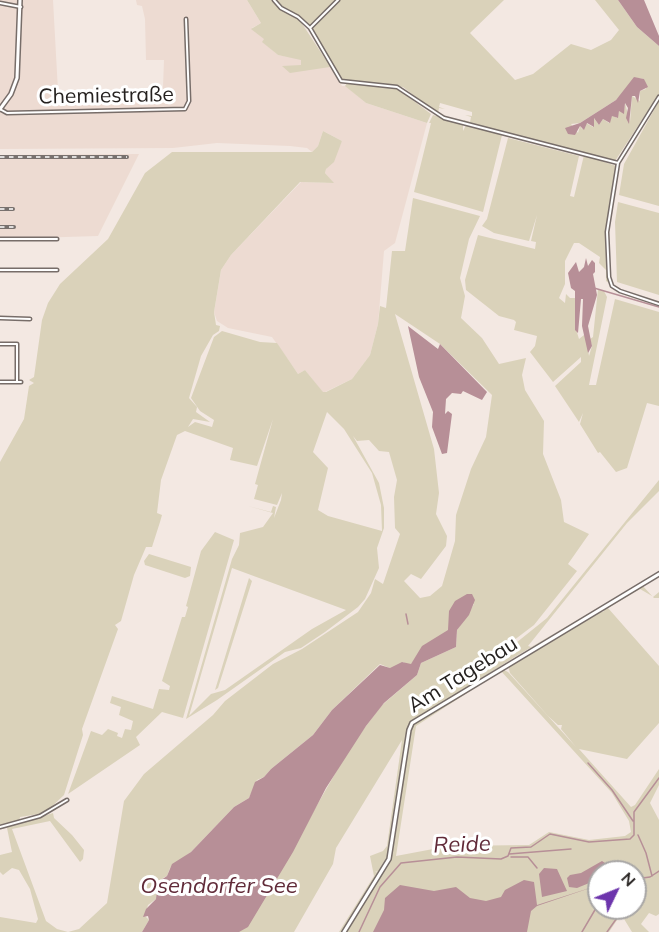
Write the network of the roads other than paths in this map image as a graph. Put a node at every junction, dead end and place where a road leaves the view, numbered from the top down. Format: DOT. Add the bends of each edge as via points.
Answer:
graph roads {
  1 [pos="20,0"];
  2 [pos="274,0"];
  3 [pos="338,0"];
  4 [pos="0,3"];
  5 [pos="21,7"];
  6 [pos="186,19"];
  7 [pos="310,28"];
  8 [pos="659,97"];
  9 [pos="1,106"];
  10 [pos="618,163"];
  11 [pos="0,239"];
  12 [pos="57,239"];
  13 [pos="0,270"];
  14 [pos="57,270"];
  15 [pos="659,304"];
  16 [pos="0,318"];
  17 [pos="30,320"];
  18 [pos="0,344"];
  19 [pos="0,382"];
  20 [pos="659,574"];
  21 [pos="67,800"];
  22 [pos="0,827"];
  23 [pos="344,932"];
  1 -- 5 [label="street"];
  2 -- 7 [label="street"];
  3 -- 7 [label="street"];
  4 -- 5 [label="street"];
  5 -- 9 [label="street" via="17,78"];
  6 -- 9 [label="street, Chemiestraße" via="189,101 184,109 9,113"];
  7 -- 10 [label="street" via="341,81 397,87 448,120"];
  8 -- 10 [label="street"];
  10 -- 15 [label="street" via="608,225 610,280 620,291"];
  11 -- 12 [label="street"];
  13 -- 14 [label="street"];
  16 -- 17 [label="street"];
  18 -- 19 [label="street" via="17,344 19,382"];
  20 -- 23 [label="street, Am Tagebau" via="412,723 389,860"];
  21 -- 22 [label="street" via="40,816"];
}
